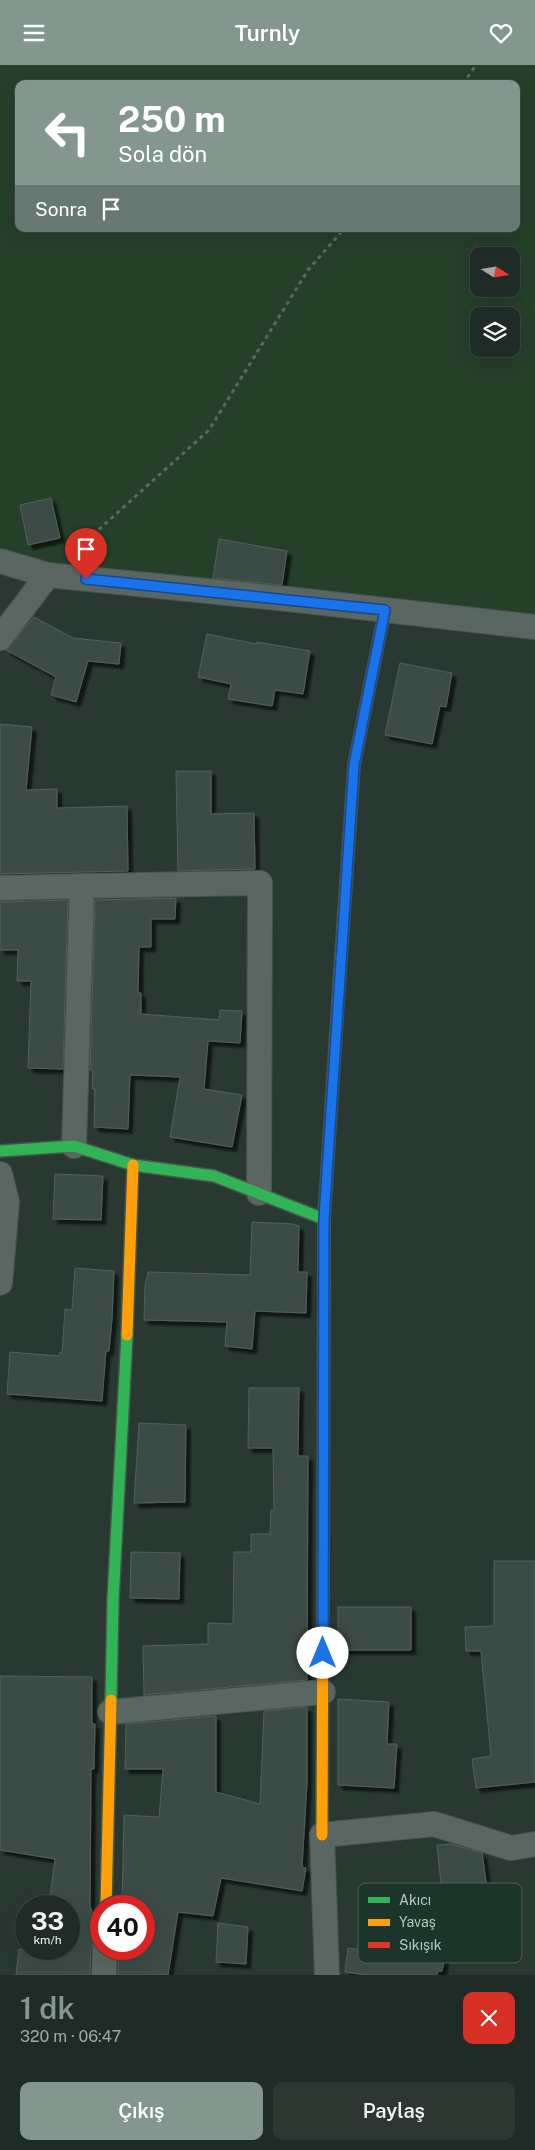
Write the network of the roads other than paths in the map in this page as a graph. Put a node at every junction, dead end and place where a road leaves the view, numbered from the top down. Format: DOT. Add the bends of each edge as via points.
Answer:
graph roads {
  1 [pos="0,561"];
  2 [pos="48,575"];
  3 [pos="385,610"];
  4 [pos="535,627"];
  5 [pos="0,638"];
  6 [pos="82,886"];
  7 [pos="0,888"];
  8 [pos="74,1146"];
  9 [pos="0,1151"];
  10 [pos="133,1165"];
  11 [pos="0,1174"];
  12 [pos="258,1193"];
  13 [pos="324,1219"];
  14 [pos="0,1283"];
  15 [pos="323,1692"];
  16 [pos="110,1712"];
  17 [pos="322,1835"];
  18 [pos="535,1844"];
  19 [pos="106,1895"];
  20 [pos="105,1960"];
  21 [pos="104,1975"];
  22 [pos="327,1975"];
  1 -- 2 [label="street"];
  2 -- 3 [label="street"];
  2 -- 5 [label="street"];
  3 -- 4 [label="street"];
  3 -- 13 [label="street" via="354,765"];
  6 -- 7 [label="street"];
  6 -- 8 [label="street"];
  6 -- 12 [label="street" via="260,883"];
  8 -- 9 [label="street"];
  8 -- 10 [label="street"];
  10 -- 12 [label="street" via="214,1176"];
  10 -- 16 [label="street"];
  11 -- 14 [label="street" via="7,1202"];
  12 -- 13 [label="street"];
  13 -- 15 [label="street"];
  15 -- 16 [label="street"];
  15 -- 17 [label="street"];
  16 -- 19 [label="street"];
  17 -- 18 [label="street" via="434,1825 510,1848"];
  17 -- 22 [label="street"];
  20 -- 21 [label="street"];
}
